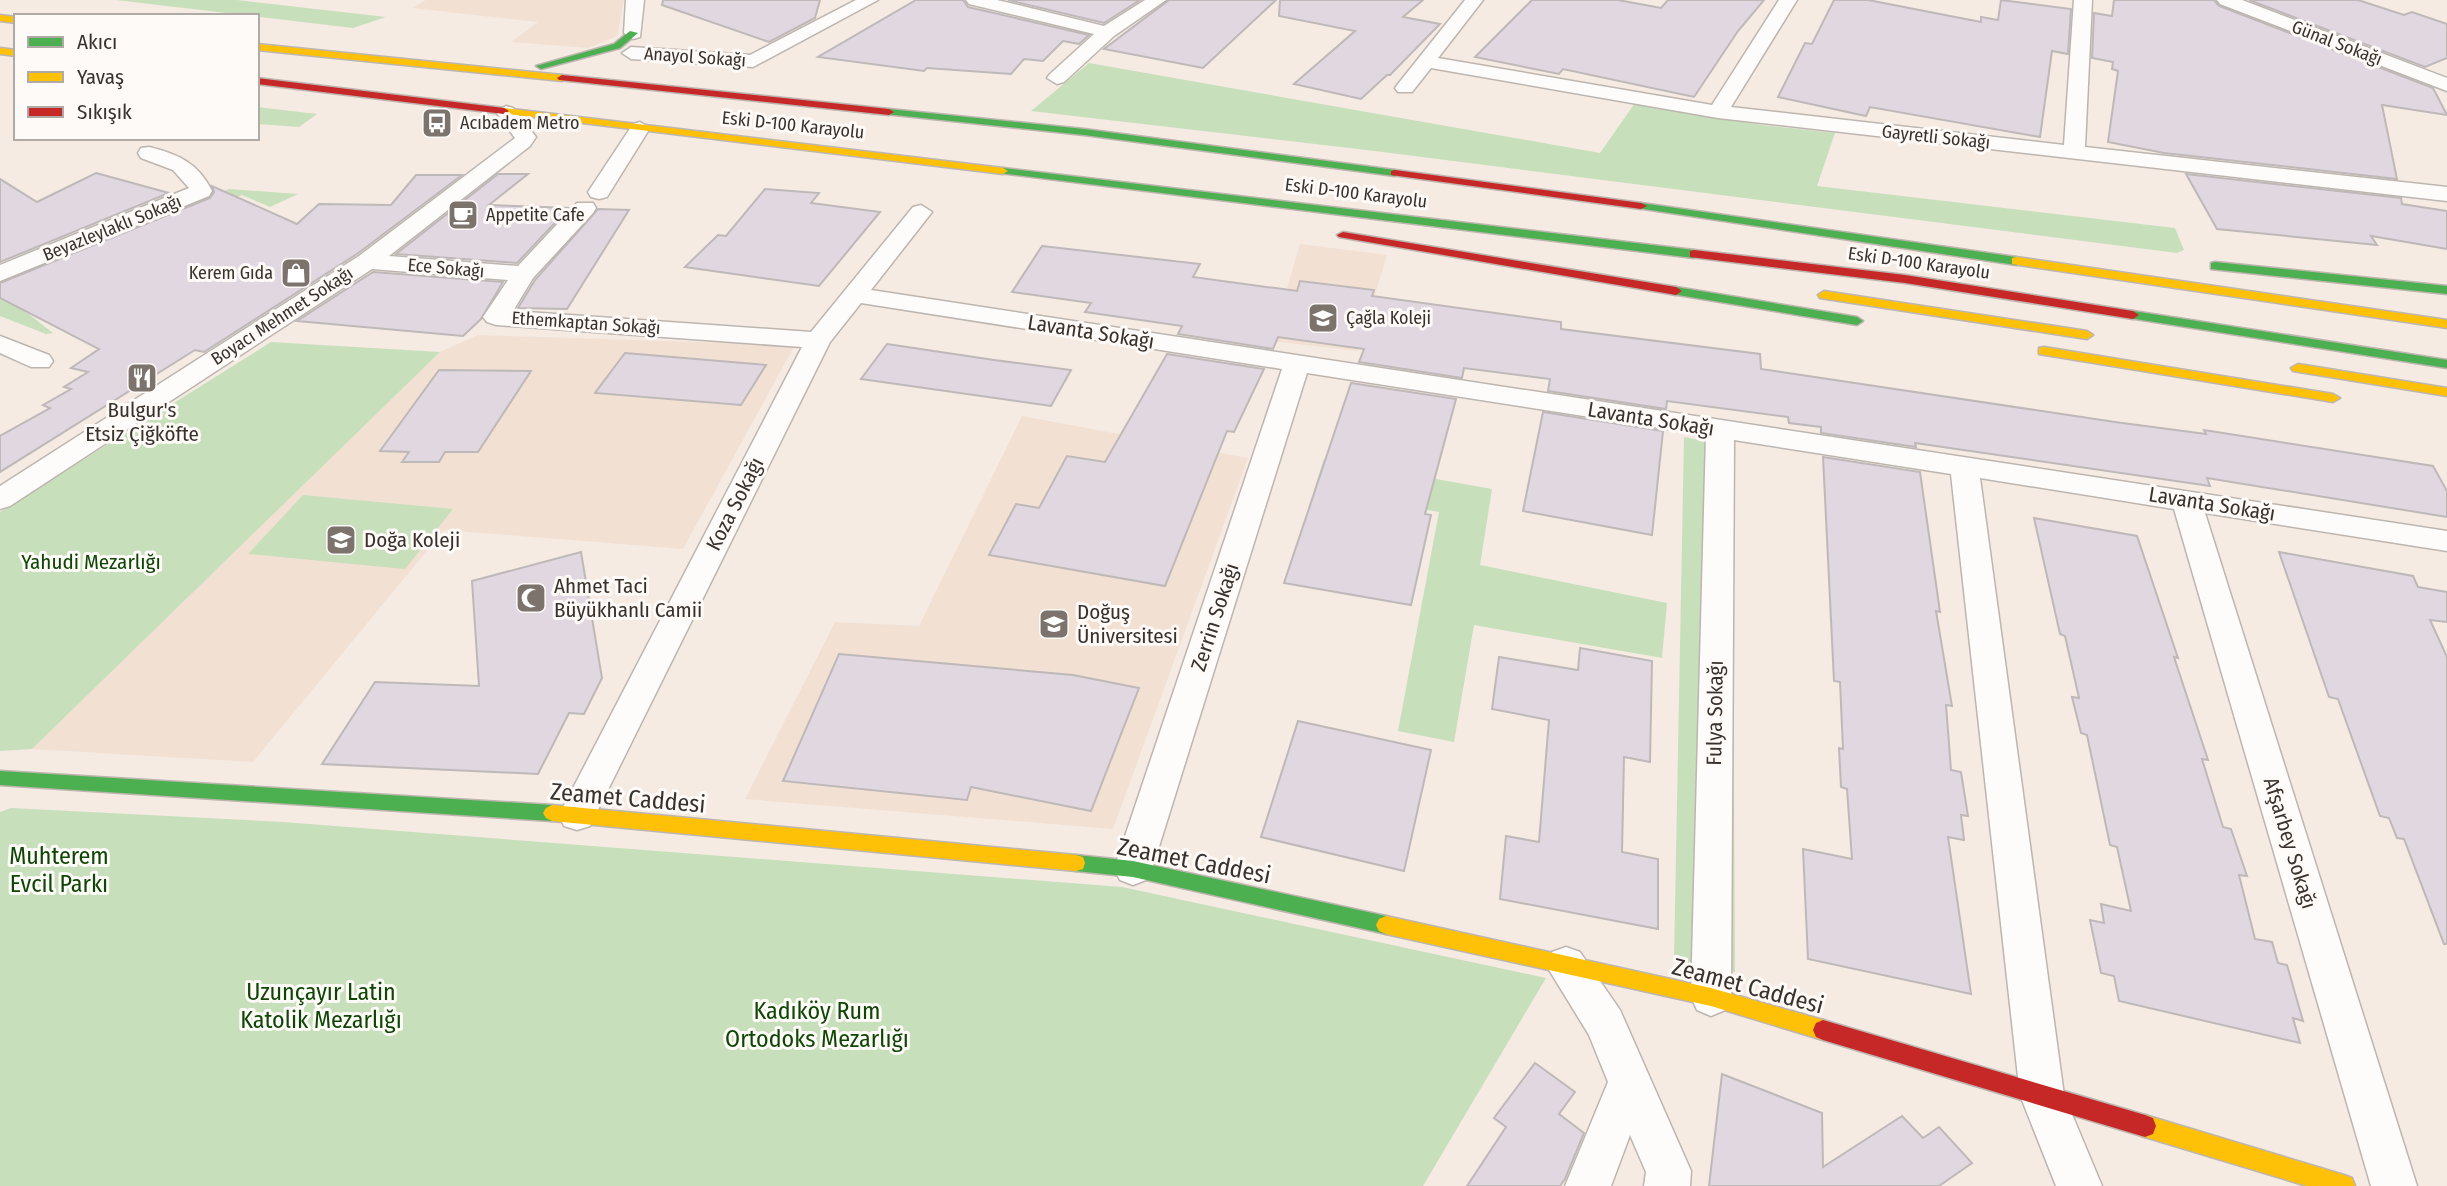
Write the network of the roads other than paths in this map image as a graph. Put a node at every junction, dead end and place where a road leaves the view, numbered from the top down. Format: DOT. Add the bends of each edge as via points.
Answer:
graph roads {
  1 [pos="635,0"];
  2 [pos="869,0"];
  3 [pos="975,0"];
  4 [pos="1157,0"];
  5 [pos="1474,0"];
  6 [pos="1788,0"];
  7 [pos="2082,0"];
  8 [pos="2226,0"];
  9 [pos="1107,32"];
  10 [pos="633,33"];
  11 [pos="259,47"];
  12 [pos="631,53"];
  13 [pos="1428,62"];
  14 [pos="482,70"];
  15 [pos="1057,78"];
  16 [pos="259,81"];
  17 [pos="2447,85"];
  18 [pos="1405,88"];
  19 [pos="731,95"];
  20 [pos="506,112"];
  21 [pos="1718,112"];
  22 [pos="640,128"];
  23 [pos="2074,151"];
  24 [pos="149,153"];
  25 [pos="888,155"];
  26 [pos="1555,194"];
  27 [pos="2447,194"];
  28 [pos="921,212"];
  29 [pos="1231,215"];
  30 [pos="1903,228"];
  31 [pos="367,261"];
  32 [pos="2194,263"];
  33 [pos="1664,272"];
  34 [pos="0,274"];
  35 [pos="524,274"];
  36 [pos="2447,290"];
  37 [pos="1801,291"];
  38 [pos="856,295"];
  39 [pos="1876,324"];
  40 [pos="2447,324"];
  41 [pos="2105,337"];
  42 [pos="818,340"];
  43 [pos="0,344"];
  44 [pos="2021,348"];
  45 [pos="40,361"];
  46 [pos="1297,364"];
  47 [pos="2447,364"];
  48 [pos="2284,366"];
  49 [pos="2447,392"];
  50 [pos="2351,401"];
  51 [pos="1720,430"];
  52 [pos="1965,465"];
  53 [pos="0,499"];
  54 [pos="2186,500"];
  55 [pos="2447,541"];
  56 [pos="0,778"];
  57 [pos="577,815"];
  58 [pos="1133,869"];
  59 [pos="1566,965"];
  60 [pos="1711,997"];
  61 [pos="1629,1082"];
  62 [pos="2042,1095"];
  63 [pos="1588,1186"];
  64 [pos="1667,1186"];
  65 [pos="2079,1186"];
  66 [pos="2344,1186"];
  67 [pos="2395,1186"];
  1 -- 10 [label="street"];
  2 -- 12 [label="street, Anayol Sokağı" via="753,61"];
  3 -- 9 [label="street"];
  4 -- 9 [label="street"];
  5 -- 13 [label="street"];
  6 -- 21 [label="street"];
  7 -- 23 [label="street"];
  8 -- 17 [label="street, Günal Sokağı"];
  9 -- 15 [label="street"];
  10 -- 12 [label="main road"];
  10 -- 14 [label="main road" via="617,46 562,63"];
  11 -- 14 [label="main road, Eski D-100 Karayolu"];
  12 -- 19 [label="main road" via="654,72"];
  13 -- 18 [label="street"];
  13 -- 21 [label="street, Gayretli Sokağı"];
  14 -- 19 [label="main road, Eski D-100 Karayolu"];
  16 -- 20 [label="main road, Eski D-100 Karayolu"];
  19 -- 26 [label="main road, Eski D-100 Karayolu" via="1084,132"];
  20 -- 22 [label="main road, Eski D-100 Karayolu"];
  20 -- 31 [label="street, Boyacı Mehmet Sokağı" via="523,132 523,142"];
  21 -- 23 [label="street, Gayretli Sokağı"];
  22 -- 25 [label="main road, Eski D-100 Karayolu"];
  22 -- 35 [label="street, Ethemkaptan Sokağı" via="592,200"];
  23 -- 27 [label="street, Gayretli Sokağı"];
  24 -- 34 [label="street, Beyazleylaklı Sokağı" via="175,160 193,174 201,191"];
  25 -- 29 [label="main road"];
  25 -- 47 [label="main road, Eski D-100 Karayolu" via="1905,279"];
  26 -- 30 [label="main road"];
  26 -- 40 [label="main road, Eski D-100 Karayolu"];
  28 -- 38 [label="street, Koza Sokağı"];
  31 -- 35 [label="street, Ece Sokağı"];
  31 -- 53 [label="street, Boyacı Mehmet Sokağı"];
  32 -- 36 [label="main road"];
  33 -- 39 [label="main road" via="1324,230"];
  35 -- 42 [label="street, Ethemkaptan Sokağı" via="496,317"];
  37 -- 41 [label="main road"];
  38 -- 42 [label="street, Koza Sokağı"];
  38 -- 46 [label="street, Lavanta Sokağı"];
  42 -- 57 [label="street, Koza Sokağı"];
  43 -- 45 [label="street"];
  44 -- 50 [label="main road"];
  46 -- 51 [label="street, Lavanta Sokağı"];
  46 -- 58 [label="street, Zerrin Sokağı"];
  48 -- 49 [label="main road"];
  51 -- 52 [label="street, Lavanta Sokağı"];
  51 -- 60 [label="street, Fulya Sokağı"];
  52 -- 54 [label="street, Lavanta Sokağı"];
  52 -- 62 [label="street"];
  54 -- 55 [label="street, Lavanta Sokağı"];
  54 -- 67 [label="street, Afşarbey Sokağı"];
  56 -- 57 [label="main road, Zeamet Caddesi"];
  57 -- 58 [label="main road, Zeamet Caddesi"];
  58 -- 59 [label="main road, Zeamet Caddesi"];
  59 -- 60 [label="main road, Zeamet Caddesi"];
  59 -- 61 [label="street" via="1605,1024"];
  60 -- 62 [label="main road, Zeamet Caddesi"];
  61 -- 63 [label="street"];
  61 -- 64 [label="street" via="1669,1171"];
  62 -- 65 [label="street"];
  62 -- 66 [label="main road, Zeamet Caddesi"];
}
